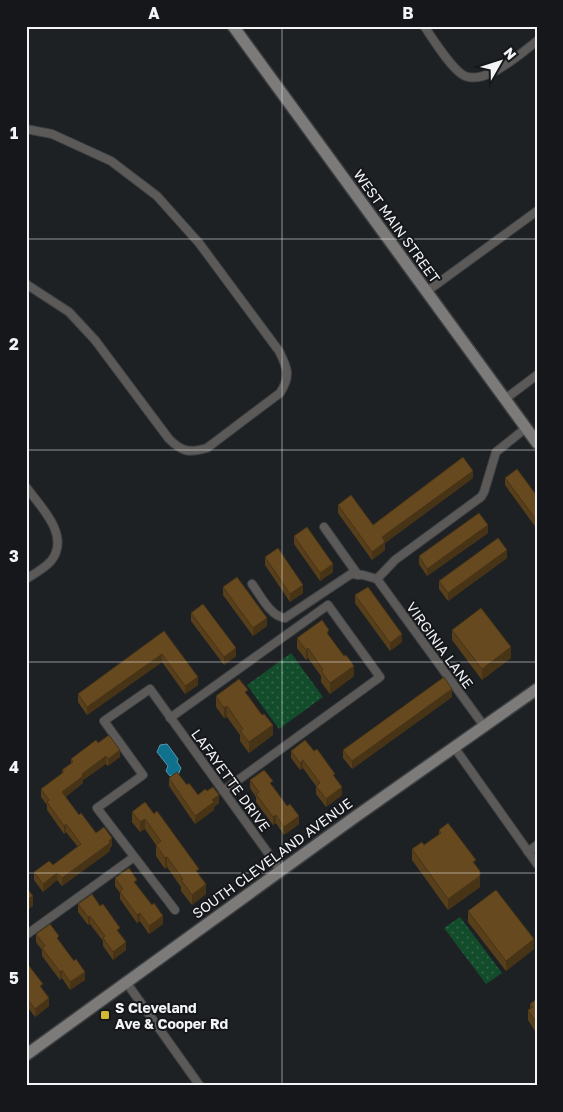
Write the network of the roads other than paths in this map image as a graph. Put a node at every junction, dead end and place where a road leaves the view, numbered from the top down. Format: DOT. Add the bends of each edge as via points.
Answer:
graph roads {
  1 [pos="233,26"];
  2 [pos="424,26"];
  3 [pos="537,41"];
  4 [pos="26,129"];
  5 [pos="537,211"];
  6 [pos="26,284"];
  7 [pos="426,292"];
  8 [pos="537,375"];
  9 [pos="505,399"];
  10 [pos="526,428"];
  11 [pos="537,443"];
  12 [pos="26,487"];
  13 [pos="324,527"];
  14 [pos="358,575"];
  15 [pos="26,579"];
  16 [pos="376,579"];
  17 [pos="252,584"];
  18 [pos="537,688"];
  19 [pos="170,718"];
  20 [pos="484,726"];
  21 [pos="454,746"];
  22 [pos="223,791"];
  23 [pos="537,845"];
  24 [pos="528,852"];
  25 [pos="134,857"];
  26 [pos="537,864"];
  27 [pos="281,871"];
  28 [pos="175,910"];
  29 [pos="26,935"];
  30 [pos="126,982"];
  31 [pos="26,1055"];
  32 [pos="200,1086"];
  1 -- 7 [label="main road, WEST MAIN STREET"];
  2 -- 3 [label="street" via="455,68 474,78 498,69"];
  4 -- 6 [label="street" via="52,134 111,161 157,196 199,243 279,351 286,365 286,384 280,394 207,448 186,451 169,440 69,312"];
  5 -- 7 [label="street"];
  7 -- 9 [label="main road, WEST MAIN STREET"];
  8 -- 9 [label="street"];
  9 -- 10 [label="main road, WEST MAIN STREET"];
  10 -- 11 [label="main road, WEST MAIN STREET"];
  10 -- 16 [label="street" via="496,452 481,497 395,560"];
  12 -- 15 [label="street" via="54,525 58,548 50,562"];
  13 -- 14 [label="street"];
  14 -- 16 [label="street"];
  14 -- 17 [label="street" via="351,574 285,618 273,613"];
  16 -- 20 [label="street, VIRGINIA LANE"];
  18 -- 20 [label="main road, SOUTH CLEVELAND AVENUE"];
  19 -- 22 [label="street, LAFAYETTE DRIVE"];
  19 -- 22 [label="street" via="328,605 380,677"];
  19 -- 25 [label="street, LAFAYETTE DRIVE" via="150,689 104,721 143,775 97,808"];
  20 -- 21 [label="main road, SOUTH CLEVELAND AVENUE"];
  21 -- 24 [label="street"];
  21 -- 27 [label="main road, SOUTH CLEVELAND AVENUE"];
  22 -- 27 [label="street, LAFAYETTE DRIVE"];
  23 -- 24 [label="street"];
  24 -- 26 [label="street"];
  25 -- 28 [label="street"];
  25 -- 29 [label="street"];
  27 -- 30 [label="main road, SOUTH CLEVELAND AVENUE"];
  30 -- 31 [label="main road, SOUTH CLEVELAND AVENUE"];
  30 -- 32 [label="street"];
}
